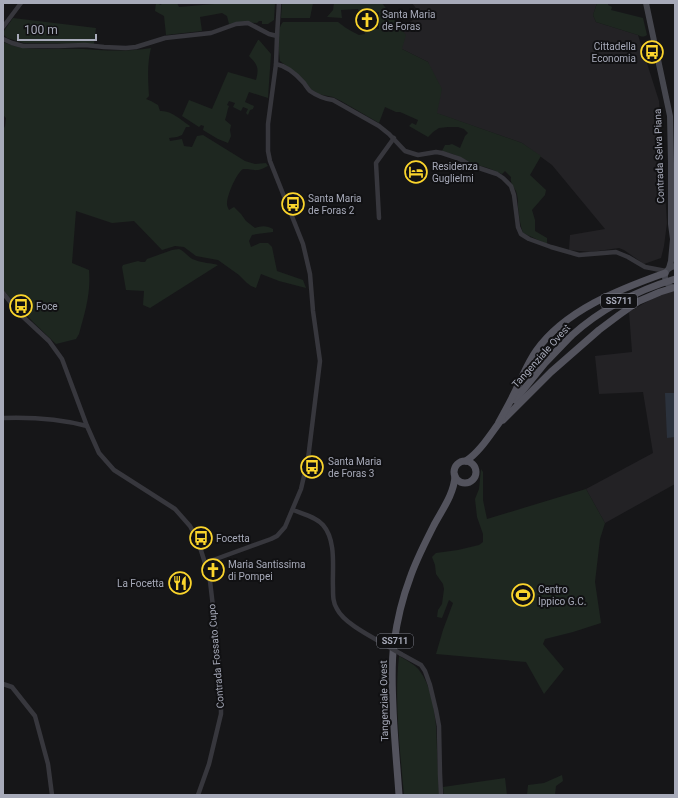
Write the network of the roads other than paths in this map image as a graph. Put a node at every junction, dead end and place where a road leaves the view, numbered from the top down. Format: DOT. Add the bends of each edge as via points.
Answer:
graph roads {
  1 [pos="21,3"];
  2 [pos="279,3"];
  3 [pos="646,3"];
  4 [pos="3,27"];
  5 [pos="277,36"];
  6 [pos="3,39"];
  7 [pos="276,64"];
  8 [pos="394,138"];
  9 [pos="379,218"];
  10 [pos="673,239"];
  11 [pos="675,246"];
  12 [pos="669,269"];
  13 [pos="675,279"];
  14 [pos="674,288"];
  15 [pos="3,294"];
  16 [pos="3,418"];
  17 [pos="499,422"];
  18 [pos="88,426"];
  19 [pos="482,447"];
  20 [pos="466,461"];
  21 [pos="475,468"];
  22 [pos="455,476"];
  23 [pos="465,483"];
  24 [pos="449,498"];
  25 [pos="293,510"];
  26 [pos="205,563"];
  27 [pos="3,684"];
  28 [pos="52,795"];
  29 [pos="198,795"];
  30 [pos="399,795"];
  31 [pos="442,795"];
  1 -- 4 [label="street"];
  2 -- 5 [label="street"];
  3 -- 10 [label="street, Contrada Selva Piana" via="670,116"];
  5 -- 6 [label="street" via="248,24 236,24 210,33 165,38 131,48 85,45 23,46"];
  5 -- 7 [label="street"];
  7 -- 8 [label="street" via="289,69 310,90 368,119"];
  7 -- 25 [label="street" via="268,124 268,151 304,244 320,361 308,459 302,488"];
  8 -- 9 [label="street" via="376,163"];
  8 -- 12 [label="street" via="405,151 418,155 442,153 503,178 511,186 514,195 518,227 521,234 529,239 579,255 616,252 645,267"];
  10 -- 11 [label="street"];
  10 -- 12 [label="street"];
  12 -- 14 [label="street" via="665,276 666,282"];
  12 -- 17 [label="main road" via="588,306 543,342 527,366"];
  13 -- 17 [label="main road, Tangenziale Ovest / SS711, bridge" via="620,300 590,320 545,363"];
  14 -- 17 [label="main road" via="639,301 599,330"];
  15 -- 18 [label="street, Contrada Fossato Cupo" via="49,341 62,359"];
  16 -- 18 [label="street" via="44,419"];
  17 -- 19 [label="main road, Tangenziale Ovest / SS711"];
  18 -- 26 [label="street, Contrada Fossato Cupo" via="99,453 114,470 175,508 190,526"];
  19 -- 20 [label="main road, Tangenziale Ovest / SS711"];
  19 -- 21 [label="main road, Tangenziale Ovest / SS711"];
  20 -- 21 [label="main road"];
  20 -- 22 [label="main road" via="456,465"];
  21 -- 23 [label="main road" via="476,474 473,479"];
  22 -- 23 [label="main road"];
  22 -- 24 [label="main road, Tangenziale Ovest / SS711"];
  23 -- 24 [label="main road, Tangenziale Ovest / SS711"];
  24 -- 30 [label="main road, Tangenziale Ovest / SS711" via="417,559 402,601 394,643 392,687"];
  25 -- 26 [label="street" via="285,527 277,536"];
  25 -- 31 [label="street, bridge" via="317,520 329,534 332,544 334,604 342,618 421,665 425,671 439,726"];
  26 -- 29 [label="street, Contrada Fossato Cupo" via="210,581 217,641 221,714 209,764"];
  27 -- 28 [label="street" via="12,687 35,716 48,764"];
}
